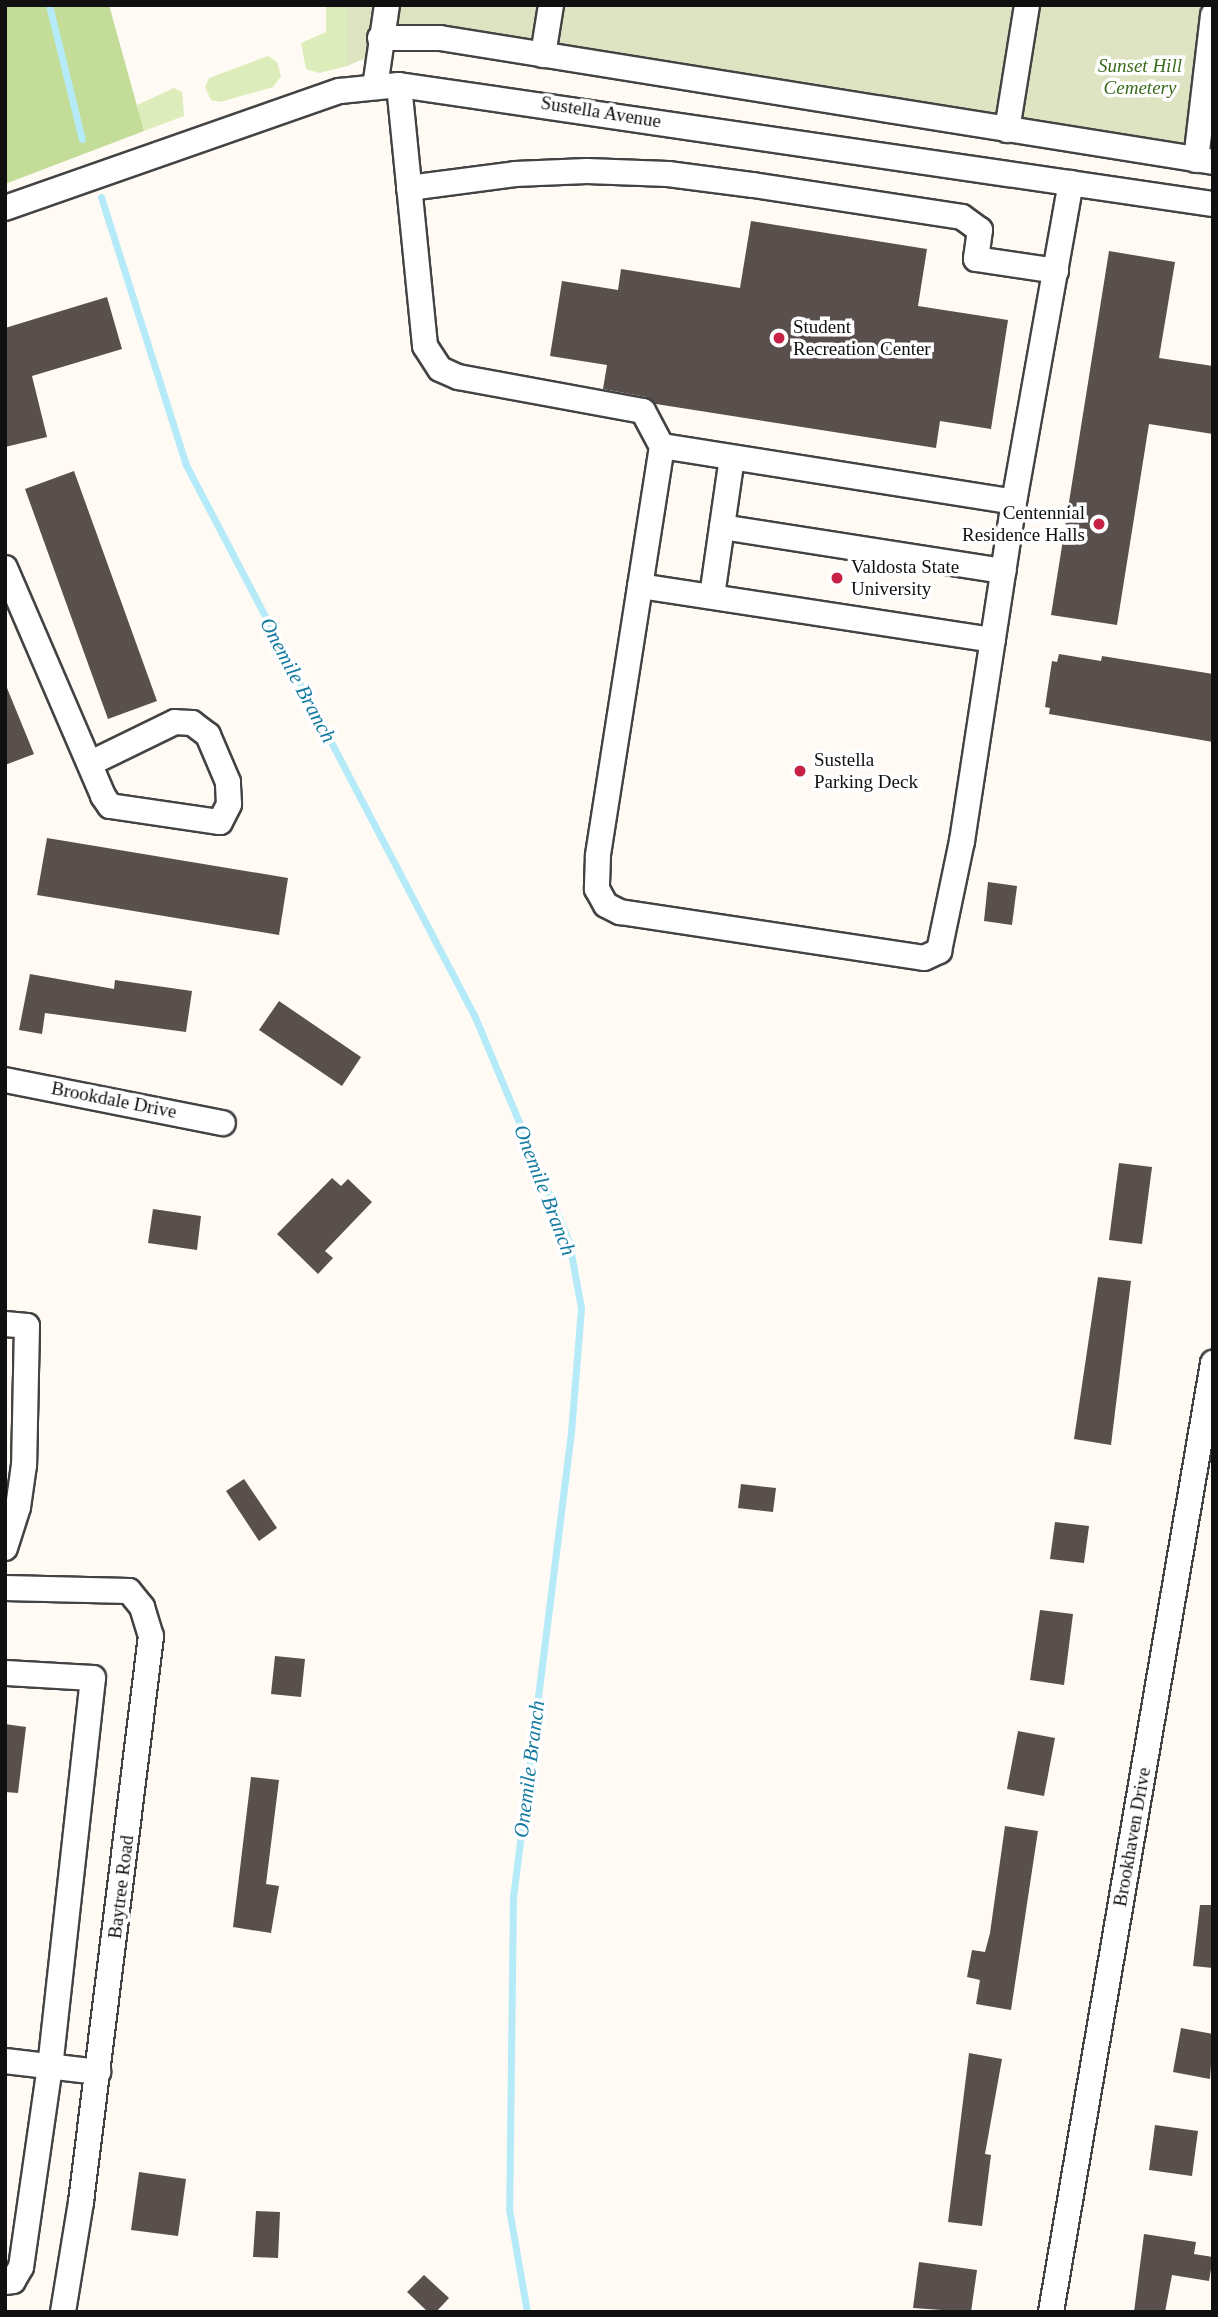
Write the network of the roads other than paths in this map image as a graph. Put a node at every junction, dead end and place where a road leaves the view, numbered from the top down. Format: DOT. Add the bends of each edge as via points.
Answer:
graph roads {
  1 [pos="387,5"];
  2 [pos="551,5"];
  3 [pos="1027,5"];
  4 [pos="1213,15"];
  5 [pos="380,38"];
  6 [pos="543,55"];
  7 [pos="387,86"];
  8 [pos="1007,130"];
  9 [pos="1204,161"];
  10 [pos="1071,183"];
  11 [pos="410,188"];
  12 [pos="1213,204"];
  13 [pos="5,208"];
  14 [pos="1056,271"];
  15 [pos="662,446"];
  16 [pos="732,457"];
  17 [pos="1014,502"];
  18 [pos="722,527"];
  19 [pos="5,568"];
  20 [pos="1003,571"];
  21 [pos="640,586"];
  22 [pos="712,596"];
  23 [pos="993,640"];
  24 [pos="91,763"];
  25 [pos="5,1080"];
  26 [pos="223,1123"];
  27 [pos="5,1324"];
  28 [pos="1213,1363"];
  29 [pos="5,1548"];
  30 [pos="5,1588"];
  31 [pos="5,1673"];
  32 [pos="5,2060"];
  33 [pos="50,2066"];
  34 [pos="98,2072"];
  35 [pos="5,2282"];
  36 [pos="63,2312"];
  37 [pos="1051,2312"];
  1 -- 5 [label="street"];
  2 -- 6 [label="street"];
  3 -- 8 [label="street"];
  4 -- 9 [label="street"];
  5 -- 6 [label="street" via="440,38"];
  5 -- 7 [label="street"];
  6 -- 8 [label="street"];
  7 -- 10 [label="street, Sustella Avenue"];
  7 -- 11 [label="street"];
  7 -- 13 [label="street, Sustella Avenue" via="340,91"];
  8 -- 9 [label="street"];
  10 -- 12 [label="street, Sustella Avenue"];
  10 -- 14 [label="street"];
  11 -- 14 [label="street" via="515,174 587,171 741,183 962,217 980,230 976,258"];
  11 -- 15 [label="street" via="425,346 440,369 458,377 643,411"];
  14 -- 17 [label="street"];
  15 -- 16 [label="street"];
  15 -- 21 [label="street"];
  16 -- 17 [label="street"];
  16 -- 18 [label="street"];
  17 -- 20 [label="street"];
  18 -- 20 [label="street"];
  18 -- 22 [label="street"];
  19 -- 24 [label="street"];
  20 -- 23 [label="street"];
  21 -- 22 [label="street"];
  21 -- 23 [label="street" via="598,856 597,889 606,905 620,912 924,958 939,951"];
  22 -- 23 [label="street"];
  24 -- 24 [label="street" via="175,722 192,723 208,735 228,782 229,804 220,822 110,806"];
  25 -- 26 [label="street, Brookdale Drive"];
  27 -- 29 [label="street" via="27,1326 24,1465 18,1507"];
  28 -- 37 [label="street, Brookhaven Drive"];
  30 -- 34 [label="street, Baytree Road" via="129,1591 142,1607 151,1636"];
  31 -- 33 [label="street" via="93,1678"];
  32 -- 33 [label="street"];
  33 -- 34 [label="street"];
  33 -- 35 [label="street" via="21,2267 13,2281"];
  34 -- 36 [label="street, Baytree Road"];
}
